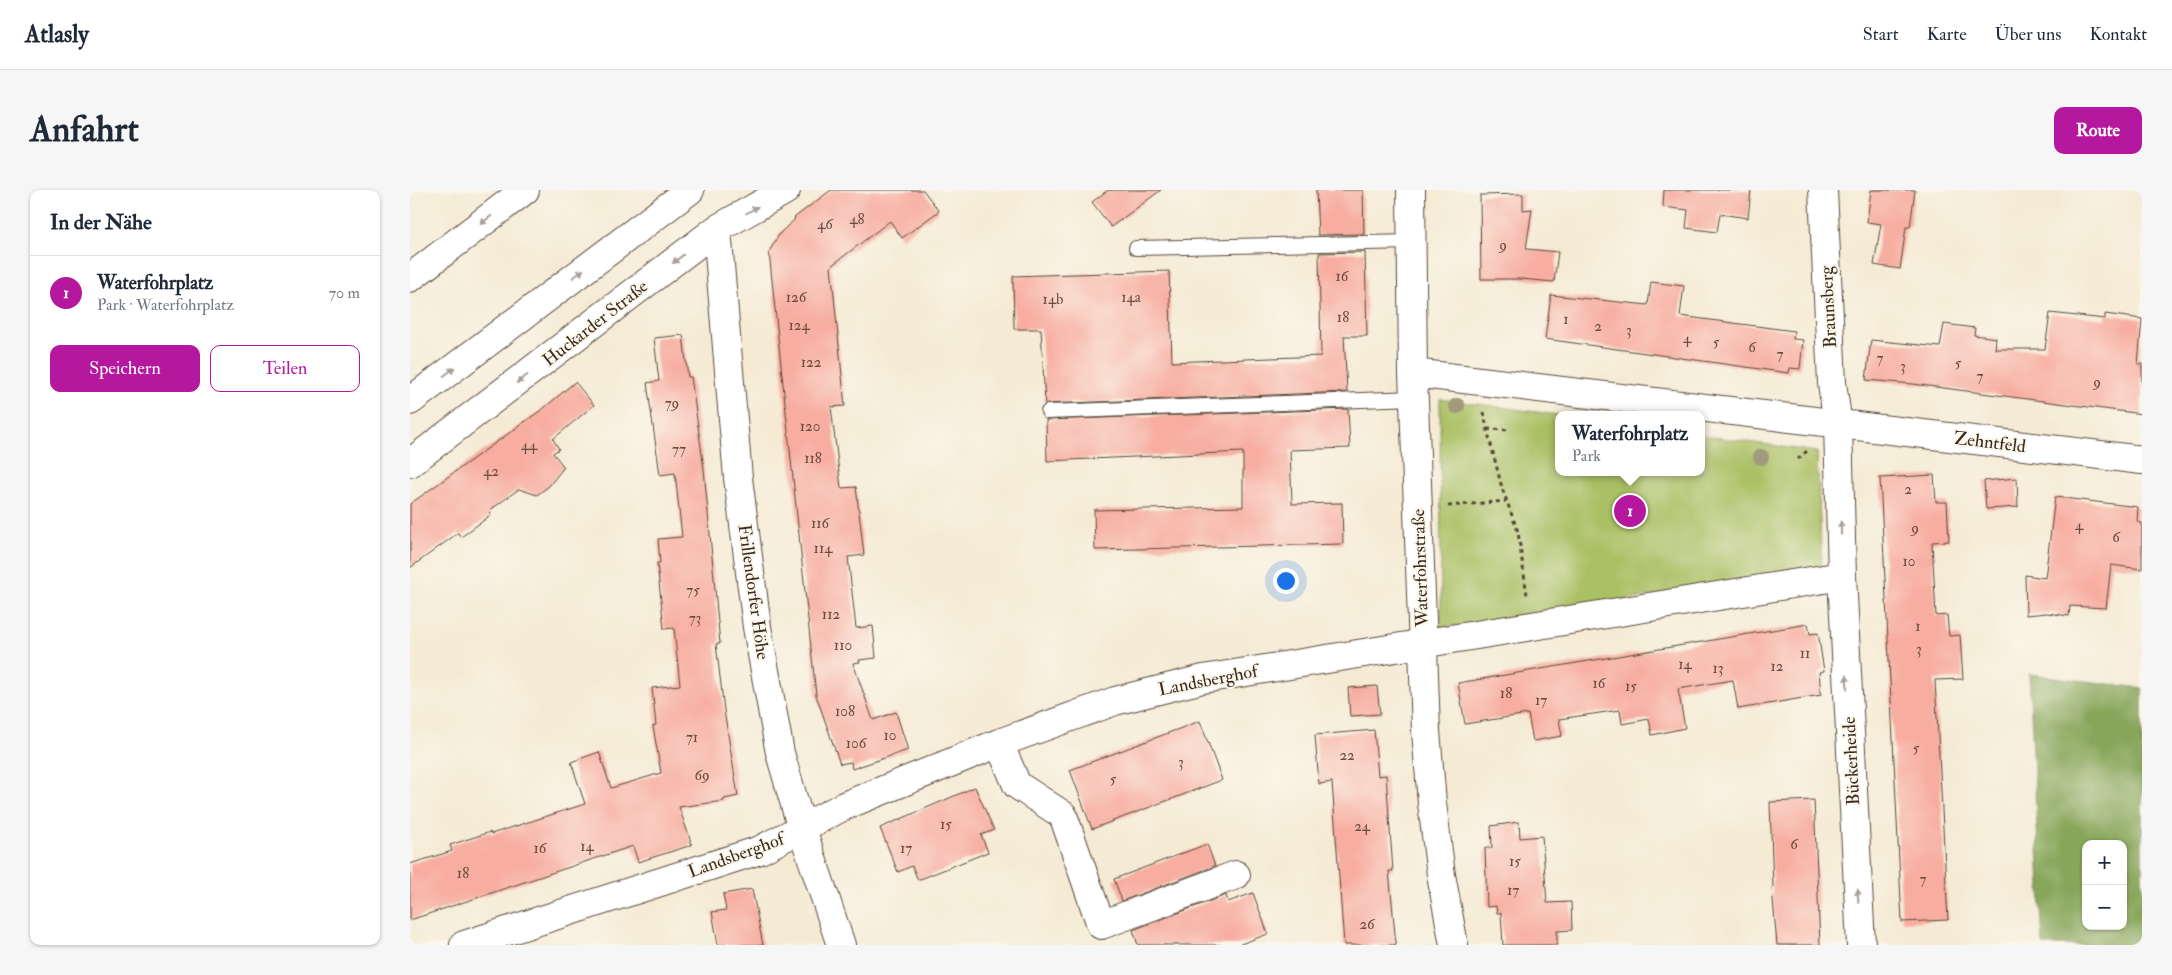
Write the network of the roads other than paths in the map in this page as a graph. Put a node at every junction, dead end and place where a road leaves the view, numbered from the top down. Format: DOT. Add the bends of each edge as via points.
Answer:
graph roads {
  1 [pos="525,190"];
  2 [pos="690,190"];
  3 [pos="786,190"];
  4 [pos="1411,190"];
  5 [pos="1823,190"];
  6 [pos="717,229"];
  7 [pos="1412,242"];
  8 [pos="1136,248"];
  9 [pos="410,278"];
  10 [pos="1414,385"];
  11 [pos="410,401"];
  12 [pos="1048,412"];
  13 [pos="1838,424"];
  14 [pos="2142,460"];
  15 [pos="410,463"];
  16 [pos="1842,576"];
  17 [pos="1423,643"];
  18 [pos="999,743"];
  19 [pos="802,829"];
  20 [pos="1236,876"];
  21 [pos="464,945"];
  22 [pos="841,945"];
  23 [pos="1454,945"];
  24 [pos="1861,945"];
  1 -- 9 [label="main road, one-way"];
  11 -- 2 [label="main road, one-way"];
  6 -- 3 [label="main road, Huckarder Straße, one-way"];
  4 -- 7 [label="main road, Waterfohrstraße"];
  5 -- 13 [label="main road, Braunsberg" via="1832,383"];
  6 -- 15 [label="main road, Huckarder Straße, one-way"];
  6 -- 19 [label="main road, Frillendorfer Höhe" via="738,478 757,627 780,753"];
  7 -- 8 [label="lane"];
  7 -- 10 [label="main road, Waterfohrstraße"];
  10 -- 12 [label="lane"];
  10 -- 13 [label="main road, Zehntfeld" via="1484,382"];
  10 -- 17 [label="main road, Waterfohrstraße"];
  13 -- 14 [label="main road, Zehntfeld"];
  16 -- 13 [label="main road, Braunsberg, one-way"];
  16 -- 17 [label="main road, Landsberghof"];
  24 -- 16 [label="main road, Bückerheide, one-way"];
  17 -- 18 [label="main road, Landsberghof" via="1203,679 1115,701"];
  17 -- 23 [label="main road, Waterfohrstraße" via="1432,803"];
  18 -- 19 [label="main road, Landsberghof" via="844,806"];
  18 -- 20 [label="main road" via="1017,785 1063,815 1101,925"];
  19 -- 21 [label="main road, Landsberghof" via="760,850"];
  19 -- 22 [label="main road, Frillendorfer Höhe"];
}
